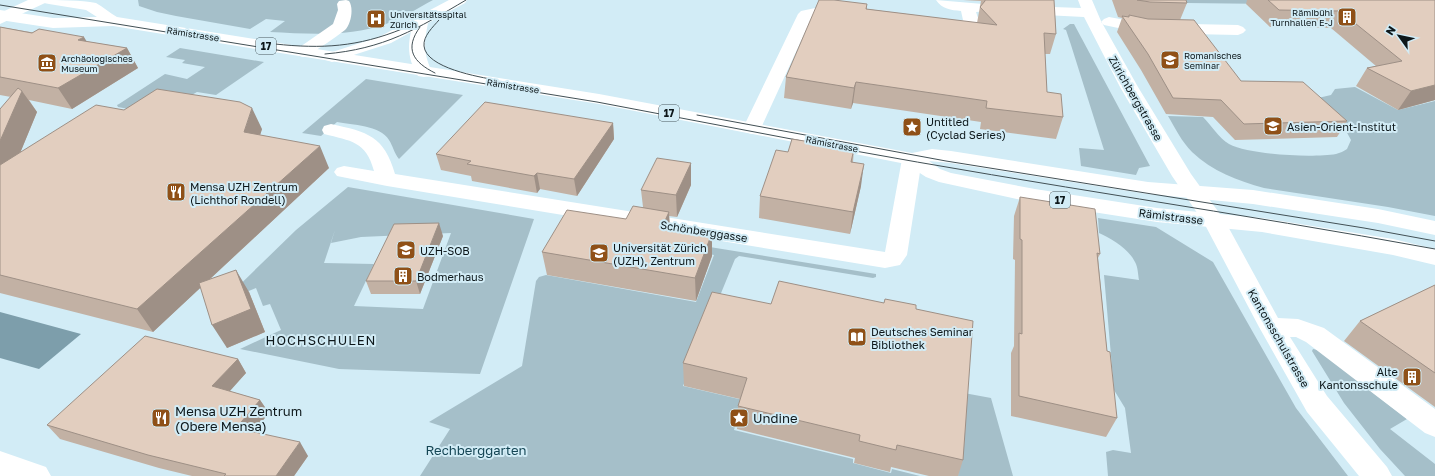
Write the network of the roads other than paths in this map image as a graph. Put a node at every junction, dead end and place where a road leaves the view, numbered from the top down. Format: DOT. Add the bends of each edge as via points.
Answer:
graph roads {
  1 [pos="40,0"];
  2 [pos="49,0"];
  3 [pos="460,0"];
  4 [pos="943,1"];
  5 [pos="344,4"];
  6 [pos="1087,6"];
  7 [pos="968,7"];
  8 [pos="856,16"];
  9 [pos="2,17"];
  10 [pos="113,21"];
  11 [pos="421,22"];
  12 [pos="1109,22"];
  13 [pos="926,24"];
  14 [pos="1238,30"];
  15 [pos="303,52"];
  16 [pos="332,57"];
  17 [pos="424,72"];
  18 [pos="752,128"];
  19 [pos="331,130"];
  20 [pos="912,159"];
  21 [pos="344,172"];
  22 [pos="387,180"];
  23 [pos="1192,192"];
  24 [pos="1214,222"];
  25 [pos="1435,228"];
  26 [pos="1435,256"];
  27 [pos="1271,327"];
  28 [pos="1435,425"];
  29 [pos="0,464"];
  30 [pos="36,476"];
  31 [pos="1377,476"];
  1 -- 9 [label="main road"];
  2 -- 10 [label="main road, Rämistrasse / 17" via="90,6"];
  3 -- 11 [label="main road"];
  4 -- 7 [label="main road" via="954,6"];
  5 -- 15 [label="main road" via="345,10 340,26"];
  6 -- 7 [label="main road" via="1005,9"];
  6 -- 23 [label="main road, Zürichbergstrasse" via="1129,87"];
  7 -- 13 [label="main road" via="971,21 966,26 954,28"];
  8 -- 18 [label="main road" via="820,11 806,14"];
  9 -- 10 [label="main road, Rämistrasse / 17" via="53,23"];
  10 -- 15 [label="main road, Rämistrasse / 17"];
  11 -- 16 [label="main road" via="385,40"];
  11 -- 17 [label="main road" via="416,57"];
  12 -- 14 [label="main road" via="1142,28"];
  15 -- 16 [label="main road, Rämistrasse / 17"];
  16 -- 17 [label="main road, Rämistrasse / 17"];
  17 -- 18 [label="main road, Rämistrasse / 17"];
  18 -- 20 [label="main road, Rämistrasse / 17"];
  19 -- 22 [label="main road" via="354,134 372,144 383,163"];
  20 -- 22 [label="main road, Schönberggasse" via="896,255 885,260"];
  20 -- 23 [label="main road, Rämistrasse / 17" via="932,155 951,157 1148,188"];
  20 -- 24 [label="main road, Rämistrasse / 17" via="946,178 1035,196"];
  21 -- 22 [label="main road, Schönberggasse"];
  23 -- 24 [label="main road, Kantonsschulstrasse"];
  23 -- 25 [label="main road, Rämistrasse / 17" via="1253,197 1378,216"];
  24 -- 26 [label="main road, Rämistrasse / 17" via="1262,225"];
  24 -- 27 [label="main road, Kantonsschulstrasse"];
  27 -- 28 [label="main road" via="1298,328 1315,335"];
  27 -- 31 [label="main road, Kantonsschulstrasse" via="1317,404"];
  29 -- 30 [label="main road"];
}
